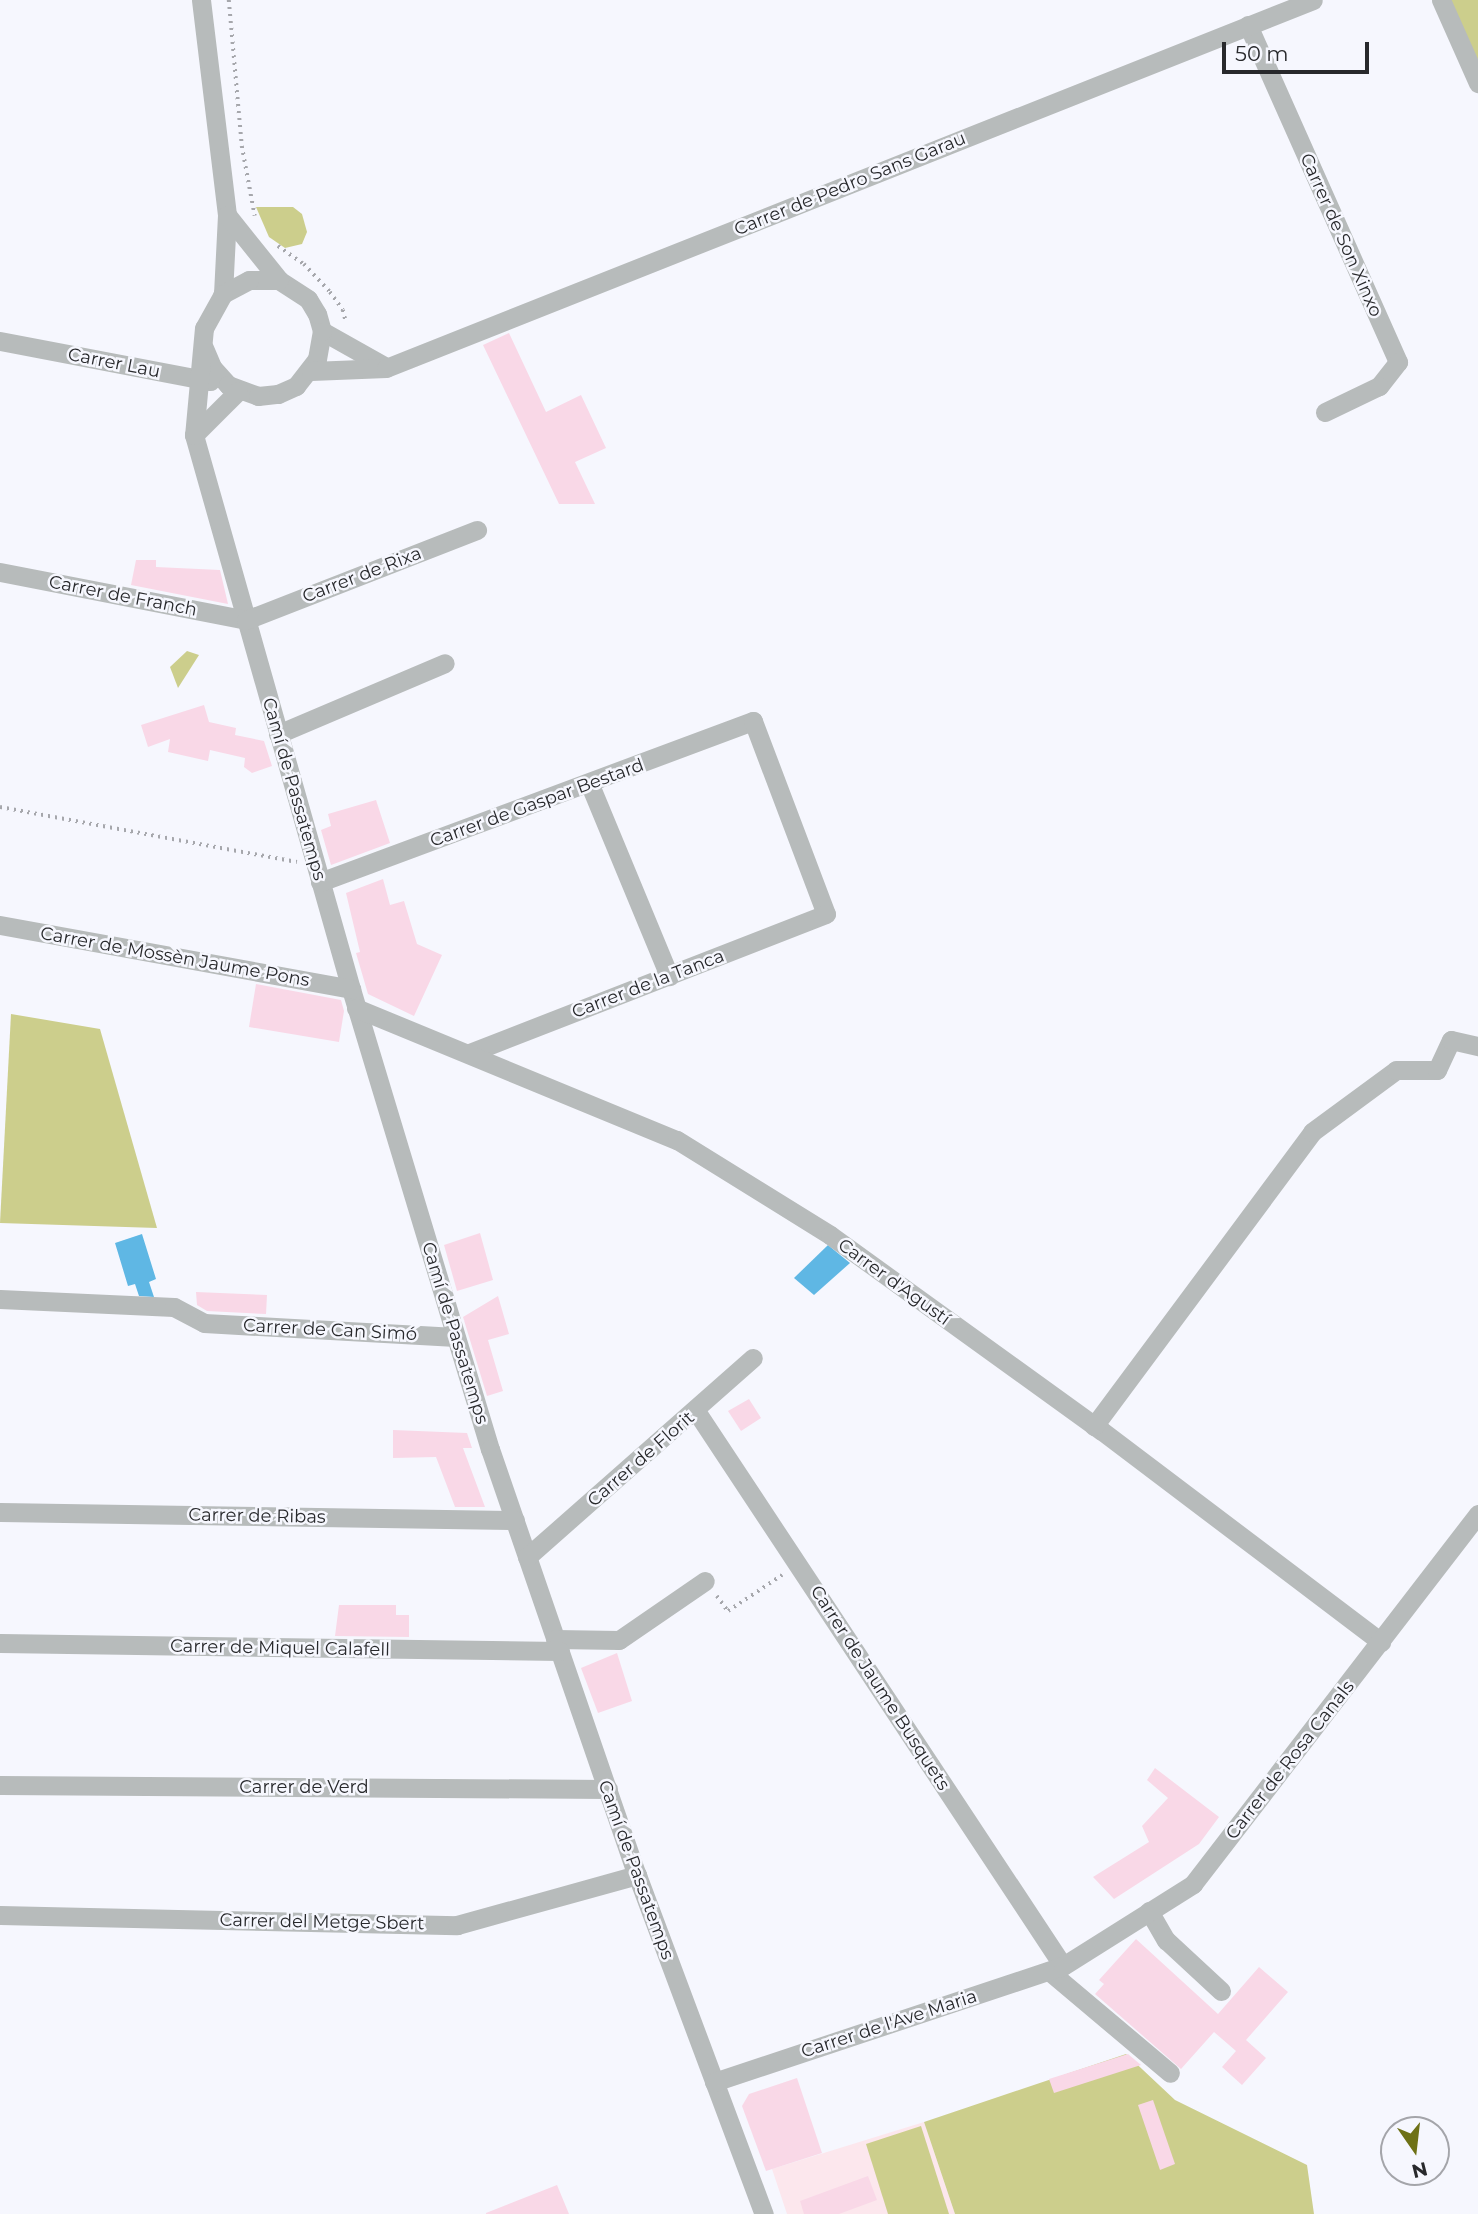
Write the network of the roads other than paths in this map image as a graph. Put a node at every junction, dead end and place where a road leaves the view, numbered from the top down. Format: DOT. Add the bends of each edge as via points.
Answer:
graph roads {
  1 [pos="201,0"];
  2 [pos="1313,0"];
  3 [pos="1441,0"];
  4 [pos="1248,25"];
  5 [pos="1478,83"];
  6 [pos="227,215"];
  7 [pos="279,280"];
  8 [pos="223,293"];
  9 [pos="322,331"];
  10 [pos="0,341"];
  11 [pos="204,348"];
  12 [pos="386,368"];
  13 [pos="311,371"];
  14 [pos="198,379"];
  15 [pos="233,388"];
  16 [pos="1325,412"];
  17 [pos="194,435"];
  18 [pos="477,530"];
  19 [pos="0,572"];
  20 [pos="246,620"];
  21 [pos="445,663"];
  22 [pos="278,734"];
  23 [pos="590,785"];
  24 [pos="318,874"];
  25 [pos="826,914"];
  26 [pos="0,925"];
  27 [pos="670,976"];
  28 [pos="354,998"];
  29 [pos="1478,1046"];
  30 [pos="469,1052"];
  31 [pos="0,1299"];
  32 [pos="456,1336"];
  33 [pos="753,1358"];
  34 [pos="696,1411"];
  35 [pos="1094,1426"];
  36 [pos="0,1512"];
  37 [pos="1478,1514"];
  38 [pos="514,1520"];
  39 [pos="527,1557"];
  40 [pos="705,1581"];
  41 [pos="1381,1642"];
  42 [pos="0,1643"];
  43 [pos="558,1645"];
  44 [pos="0,1785"];
  45 [pos="608,1789"];
  46 [pos="637,1875"];
  47 [pos="1149,1911"];
  48 [pos="0,1915"];
  49 [pos="1056,1968"];
  50 [pos="1221,1991"];
  51 [pos="1170,2073"];
  52 [pos="714,2082"];
  53 [pos="764,2214"];
  1 -- 6 [label="street"];
  2 -- 4 [label="street, Carrer de Pedro Sans Garau"];
  3 -- 5 [label="street"];
  4 -- 12 [label="street, Carrer de Pedro Sans Garau"];
  4 -- 16 [label="street, Carrer de Son Xinxo" via="1398,362 1379,386"];
  6 -- 7 [label="street"];
  6 -- 8 [label="street"];
  7 -- 8 [label="street" via="249,280"];
  7 -- 9 [label="street" via="308,299"];
  8 -- 11 [label="street" via="204,328"];
  9 -- 12 [label="street"];
  9 -- 13 [label="street"];
  10 -- 14 [label="street, Carrer Lau"];
  11 -- 14 [label="street, Camí de Passatemps"];
  11 -- 15 [label="street" via="212,367"];
  12 -- 13 [label="street, Carrer de Pedro Sans Garau"];
  13 -- 15 [label="street" via="296,386 278,394 258,396"];
  14 -- 15 [label="street, Carrer Lau"];
  14 -- 17 [label="street, Camí de Passatemps"];
  15 -- 17 [label="street"];
  17 -- 20 [label="street, Camí de Passatemps"];
  18 -- 20 [label="street, Carrer de Rixa"];
  19 -- 20 [label="street, Carrer de Franch"];
  20 -- 22 [label="street, Camí de Passatemps"];
  21 -- 22 [label="street"];
  22 -- 24 [label="street, Camí de Passatemps"];
  23 -- 24 [label="street, Carrer de Gaspar Bestard"];
  23 -- 25 [label="street, Carrer de Gaspar Bestard" via="753,721"];
  23 -- 27 [label="street"];
  24 -- 28 [label="street, Camí de Passatemps"];
  25 -- 27 [label="street, Carrer de la Tanca"];
  26 -- 28 [label="street, Carrer de Mossèn Jaume Pons"];
  27 -- 30 [label="street, Carrer de la Tanca"];
  28 -- 30 [label="street, Carrer d'Agustí"];
  28 -- 32 [label="street, Camí de Passatemps"];
  29 -- 35 [label="street" via="1451,1040 1437,1070 1396,1070 1312,1132"];
  30 -- 35 [label="street, Carrer d'Agustí" via="677,1140 830,1235"];
  31 -- 32 [label="street, Carrer de Can Simó" via="174,1307 204,1323"];
  32 -- 38 [label="street, Camí de Passatemps"];
  33 -- 34 [label="street, Carrer de Florit"];
  34 -- 39 [label="street, Carrer de Florit"];
  34 -- 49 [label="street, Carrer de Jaume Busquets"];
  35 -- 41 [label="street, Carrer d'Agustí"];
  36 -- 38 [label="street, Carrer de Ribas"];
  37 -- 41 [label="street, Carrer de Rosa Canals"];
  38 -- 39 [label="street, Camí de Passatemps"];
  39 -- 43 [label="street, Camí de Passatemps"];
  40 -- 43 [label="street, Carrer de Miquel Calafell" via="619,1640"];
  41 -- 47 [label="street, Carrer de Rosa Canals" via="1193,1884"];
  42 -- 43 [label="street, Carrer de Miquel Calafell"];
  43 -- 45 [label="street, Camí de Passatemps"];
  44 -- 45 [label="street, Carrer de Verd"];
  45 -- 46 [label="street, Camí de Passatemps"];
  46 -- 48 [label="street, Carrer del Metge Sbert" via="457,1925"];
  46 -- 52 [label="street, Camí de Passatemps"];
  47 -- 49 [label="street, Carrer de Rosa Canals"];
  47 -- 50 [label="street" via="1166,1940"];
  49 -- 51 [label="street, Carrer de Jaume Busquets"];
  49 -- 52 [label="street, Carrer de l'Ave Maria"];
  52 -- 53 [label="street, Camí de Passatemps"];
}
